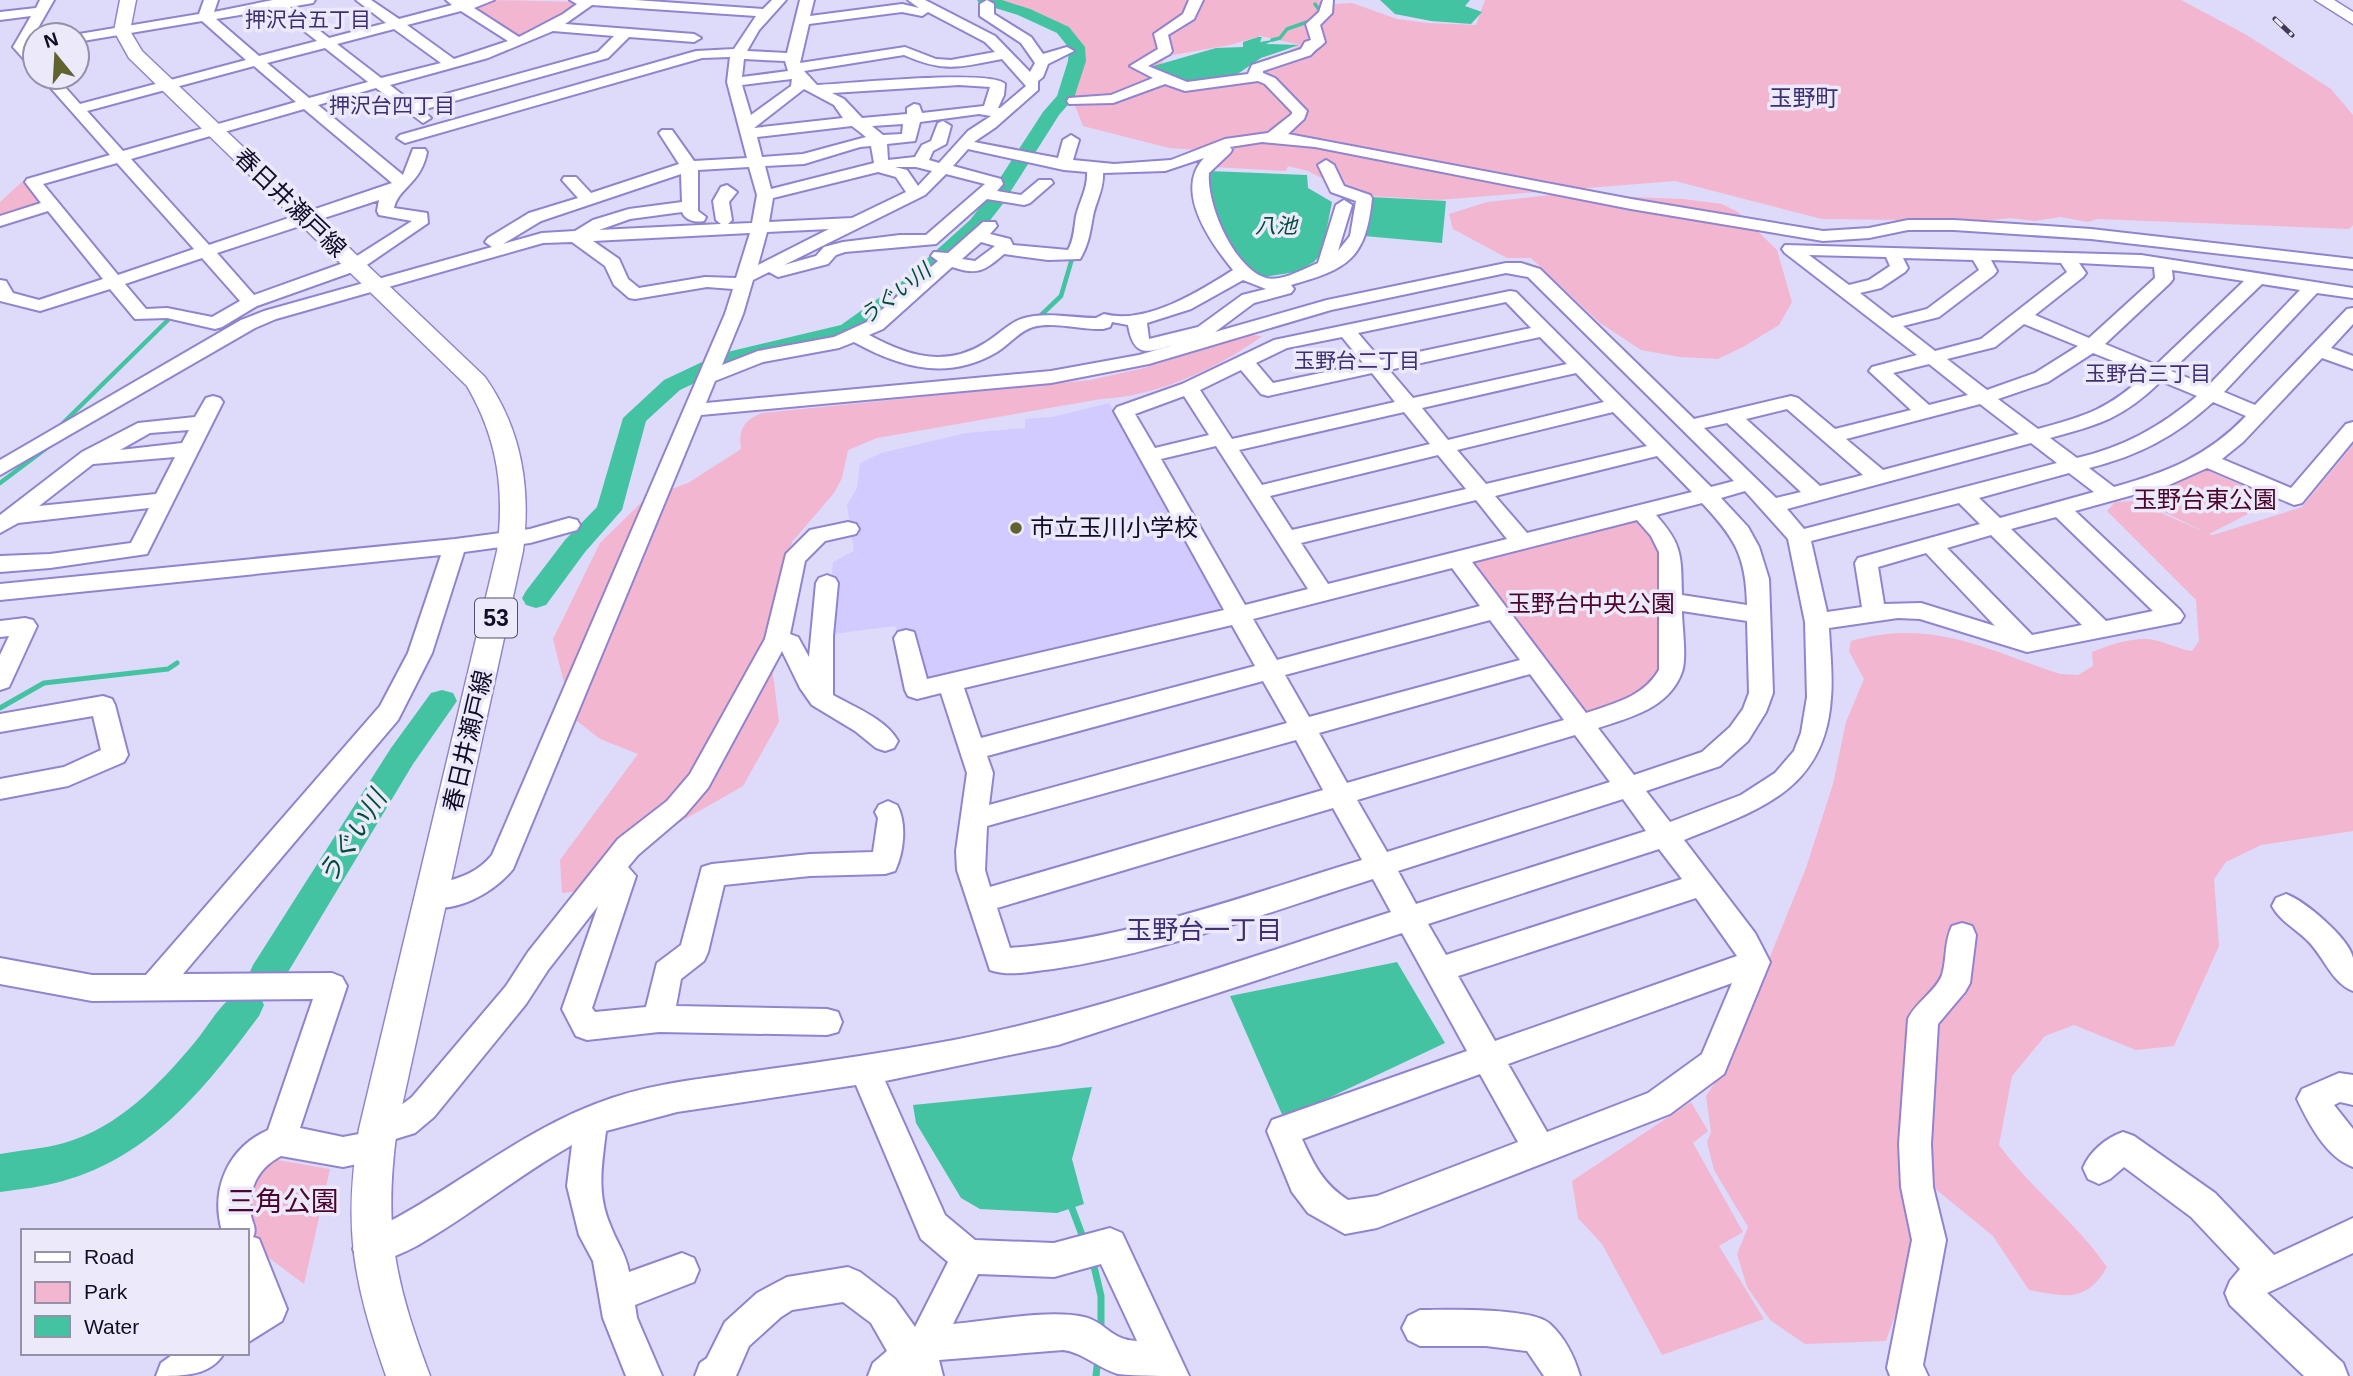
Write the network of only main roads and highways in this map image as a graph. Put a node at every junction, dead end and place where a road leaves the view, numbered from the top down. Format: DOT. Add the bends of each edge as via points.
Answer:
graph roads {
  1 [pos="128,0"];
  2 [pos="2323,0"];
  3 [pos="2353,19"];
  4 [pos="408,1376"];
  1 -- 4 [label="main road, 春日井瀬戸線 / 53" via="122,31 135,54 477,382 507,439 512,539 376,1138 369,1196 370,1248 384,1312"];
  2 -- 3 [label="main road"];
}
